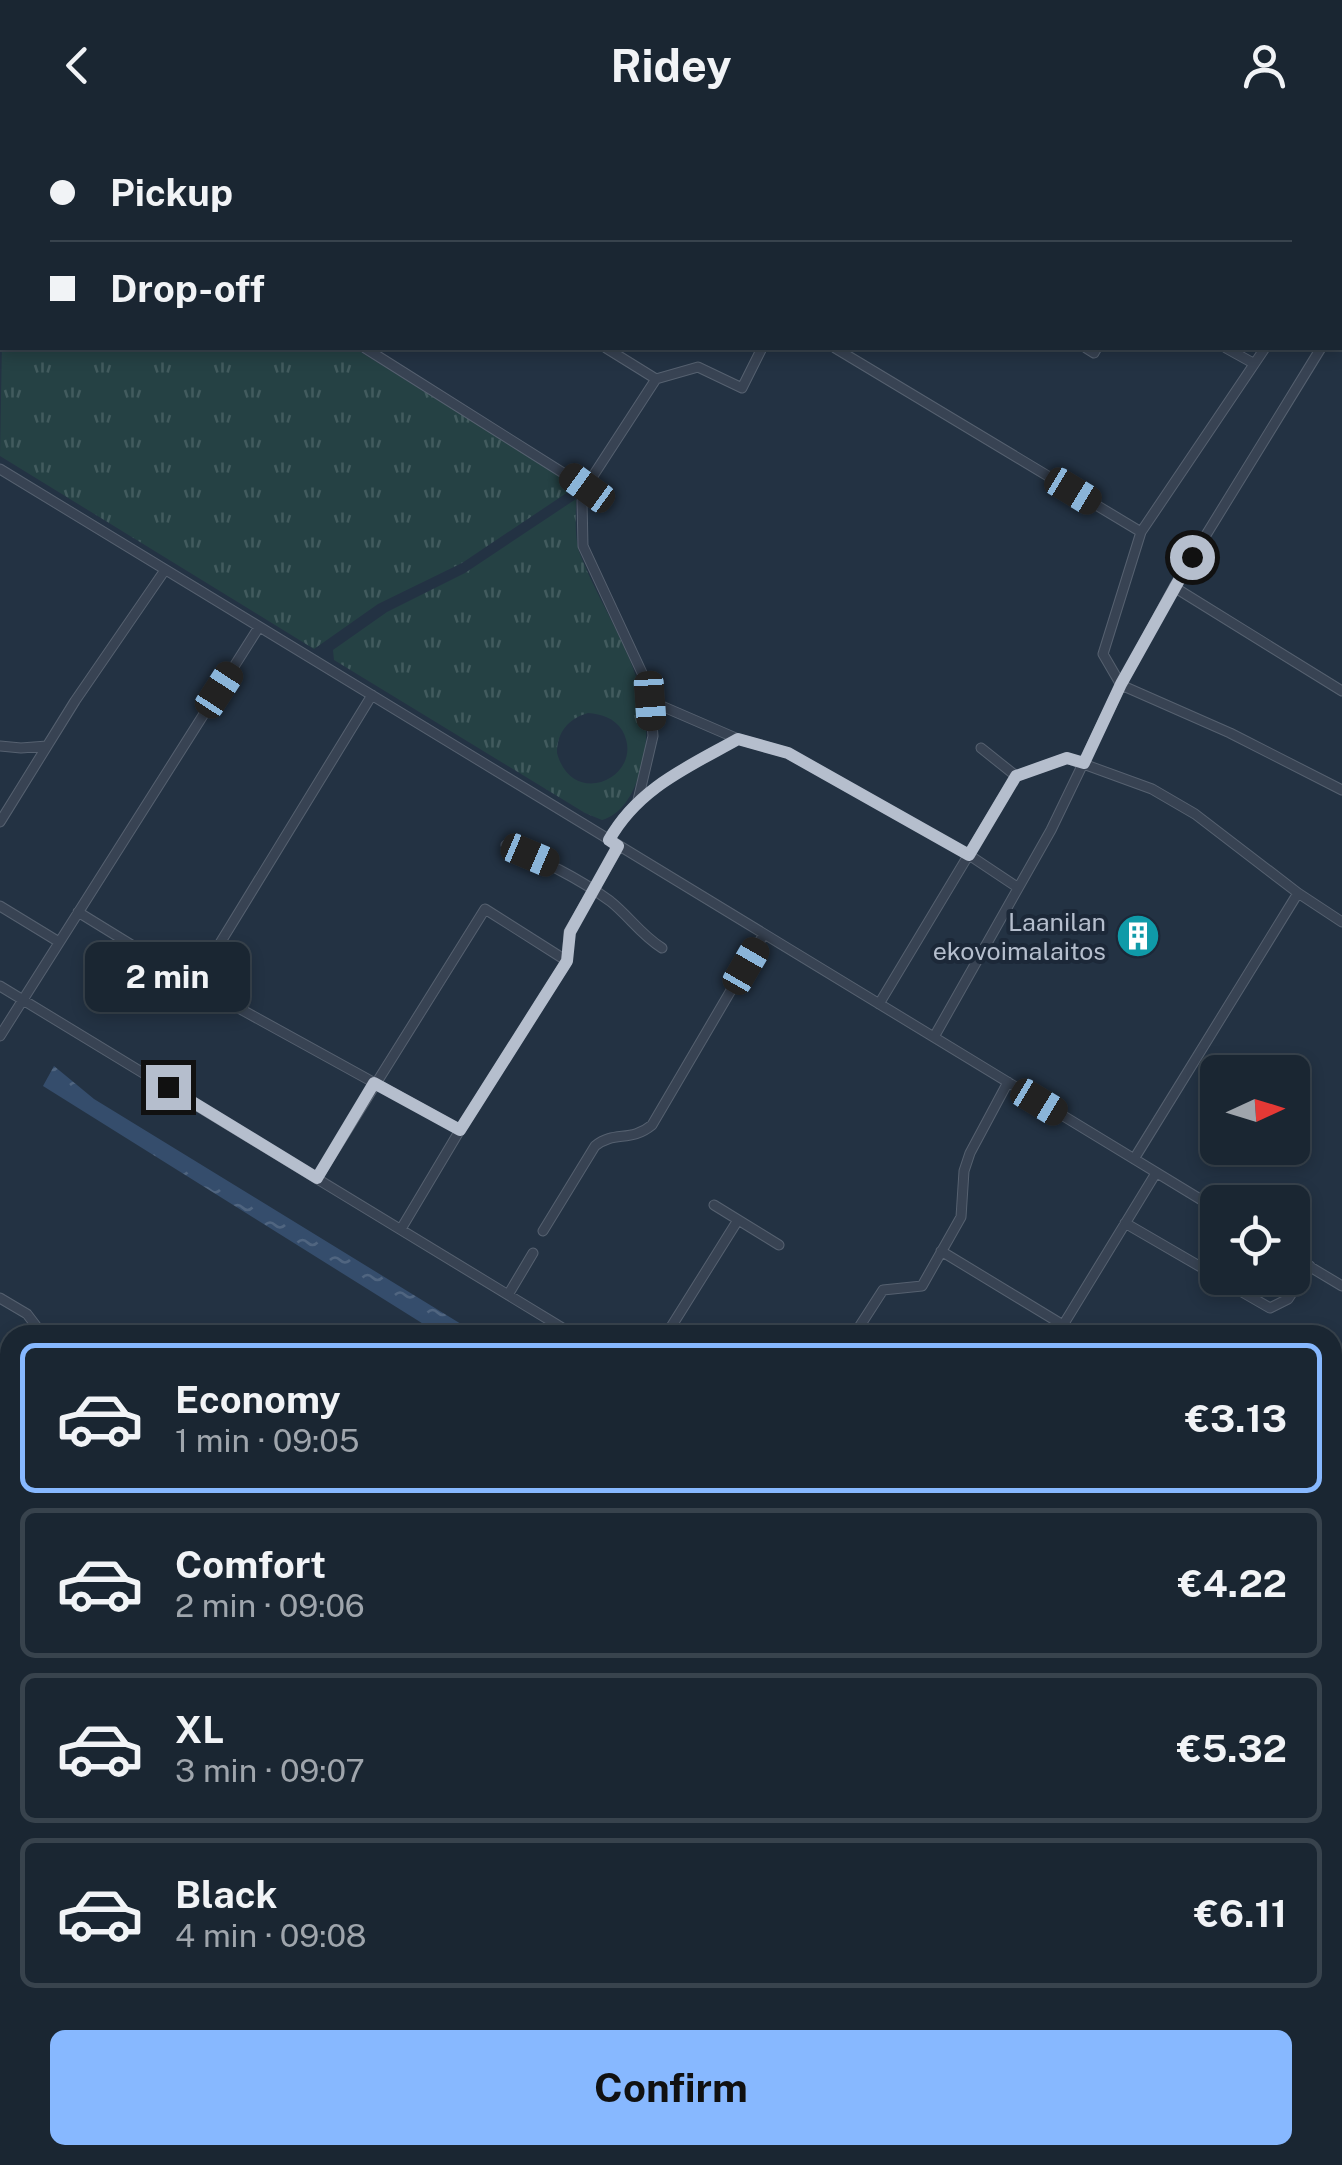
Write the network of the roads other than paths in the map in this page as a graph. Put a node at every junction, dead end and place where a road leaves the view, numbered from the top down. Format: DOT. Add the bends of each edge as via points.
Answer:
graph roads {
  1 [pos="368,350"];
  2 [pos="609,350"];
  3 [pos="761,350"];
  4 [pos="839,350"];
  5 [pos="1230,350"];
  6 [pos="1263,350"];
  7 [pos="1320,350"];
  8 [pos="1253,363"];
  9 [pos="656,379"];
  10 [pos="0,469"];
  11 [pos="587,488"];
  12 [pos="1141,532"];
  13 [pos="165,570"];
  14 [pos="1174,587"];
  15 [pos="259,627"];
  16 [pos="1121,684"];
  17 [pos="1342,691"];
  18 [pos="372,696"];
  19 [pos="650,701"];
  20 [pos="738,739"];
  21 [pos="0,746"];
  22 [pos="47,746"];
  23 [pos="981,748"];
  24 [pos="1084,763"];
  25 [pos="1016,776"];
  26 [pos="1342,790"];
  27 [pos="638,800"];
  28 [pos="0,822"];
  29 [pos="614,843"];
  30 [pos="506,845"];
  31 [pos="969,855"];
  32 [pos="1017,887"];
  33 [pos="593,890"];
  34 [pos="1298,894"];
  35 [pos="0,906"];
  36 [pos="78,912"];
  37 [pos="1342,922"];
  38 [pos="764,934"];
  39 [pos="59,942"];
  40 [pos="662,948"];
  41 [pos="567,961"];
  42 [pos="195,984"];
  43 [pos="0,986"];
  44 [pos="24,998"];
  45 [pos="879,1004"];
  46 [pos="0,1036"];
  47 [pos="934,1037"];
  48 [pos="1008,1082"];
  49 [pos="374,1083"];
  50 [pos="460,1130"];
  51 [pos="1134,1159"];
  52 [pos="1156,1172"];
  53 [pos="317,1178"];
  54 [pos="1200,1199"];
  55 [pos="714,1205"];
  56 [pos="738,1220"];
  57 [pos="1126,1223"];
  58 [pos="401,1229"];
  59 [pos="543,1231"];
  60 [pos="779,1246"];
  61 [pos="942,1252"];
  62 [pos="533,1253"];
  63 [pos="1200,1266"];
  64 [pos="1310,1266"];
  65 [pos="1342,1286"];
  66 [pos="508,1295"];
  67 [pos="1248,1295"];
  68 [pos="1291,1295"];
  69 [pos="0,1298"];
  70 [pos="35,1325"];
  71 [pos="558,1325"];
  72 [pos="672,1325"];
  73 [pos="860,1325"];
  74 [pos="1063,1325"];
  1 -- 11 [label="lane"];
  2 -- 9 [label="lane"];
  3 -- 9 [label="lane" via="742,388 698,367"];
  4 -- 12 [label="lane"];
  5 -- 8 [label="lane"];
  6 -- 8 [label="lane"];
  7 -- 14 [label="lane"];
  8 -- 12 [label="lane"];
  9 -- 11 [label="lane"];
  10 -- 13 [label="lane"];
  11 -- 19 [label="lane" via="583,546"];
  12 -- 16 [label="lane" via="1102,654"];
  13 -- 15 [label="lane"];
  13 -- 22 [label="lane"];
  14 -- 16 [label="lane"];
  14 -- 17 [label="lane"];
  15 -- 18 [label="lane"];
  15 -- 36 [label="lane"];
  16 -- 24 [label="lane"];
  16 -- 26 [label="lane"];
  18 -- 29 [label="lane"];
  18 -- 42 [label="lane"];
  19 -- 20 [label="lane"];
  19 -- 27 [label="lane" via="653,736"];
  20 -- 27 [label="lane"];
  20 -- 31 [label="lane" via="788,753"];
  21 -- 22 [label="lane"];
  22 -- 28 [label="lane"];
  23 -- 25 [label="lane"];
  24 -- 25 [label="lane" via="1067,758"];
  24 -- 32 [label="lane"];
  24 -- 34 [label="lane" via="1152,789 1194,814"];
  25 -- 31 [label="lane"];
  27 -- 29 [label="lane"];
  29 -- 33 [label="lane"];
  29 -- 38 [label="lane"];
  30 -- 33 [label="lane"];
  31 -- 32 [label="lane"];
  31 -- 45 [label="lane"];
  32 -- 47 [label="lane"];
  33 -- 40 [label="lane"];
  33 -- 41 [label="lane" via="570,932"];
  34 -- 37 [label="lane"];
  34 -- 51 [label="lane"];
  35 -- 39 [label="lane"];
  36 -- 39 [label="lane"];
  36 -- 42 [label="lane"];
  38 -- 45 [label="lane"];
  38 -- 59 [label="lane" via="652,1125 640,1136 605,1138 595,1146"];
  39 -- 44 [label="lane"];
  41 -- 49 [label="lane" via="485,909"];
  41 -- 50 [label="lane"];
  42 -- 49 [label="lane"];
  43 -- 44 [label="lane"];
  44 -- 46 [label="lane"];
  44 -- 53 [label="lane"];
  45 -- 47 [label="lane"];
  47 -- 48 [label="lane"];
  48 -- 51 [label="lane"];
  48 -- 61 [label="lane" via="970,1153 960,1217"];
  49 -- 50 [label="lane"];
  49 -- 53 [label="lane"];
  50 -- 58 [label="lane"];
  51 -- 52 [label="lane"];
  52 -- 54 [label="lane"];
  52 -- 57 [label="lane"];
  53 -- 58 [label="lane"];
  55 -- 56 [label="lane"];
  56 -- 60 [label="lane"];
  56 -- 72 [label="lane"];
  57 -- 63 [label="lane"];
  57 -- 74 [label="lane"];
  58 -- 66 [label="lane"];
  61 -- 73 [label="lane" via="922,1286 882,1290"];
  61 -- 74 [label="lane"];
  62 -- 66 [label="lane"];
  64 -- 65 [label="lane"];
  66 -- 71 [label="lane"];
  67 -- 68 [label="lane" via="1270,1308"];
  69 -- 70 [label="lane"];
}
